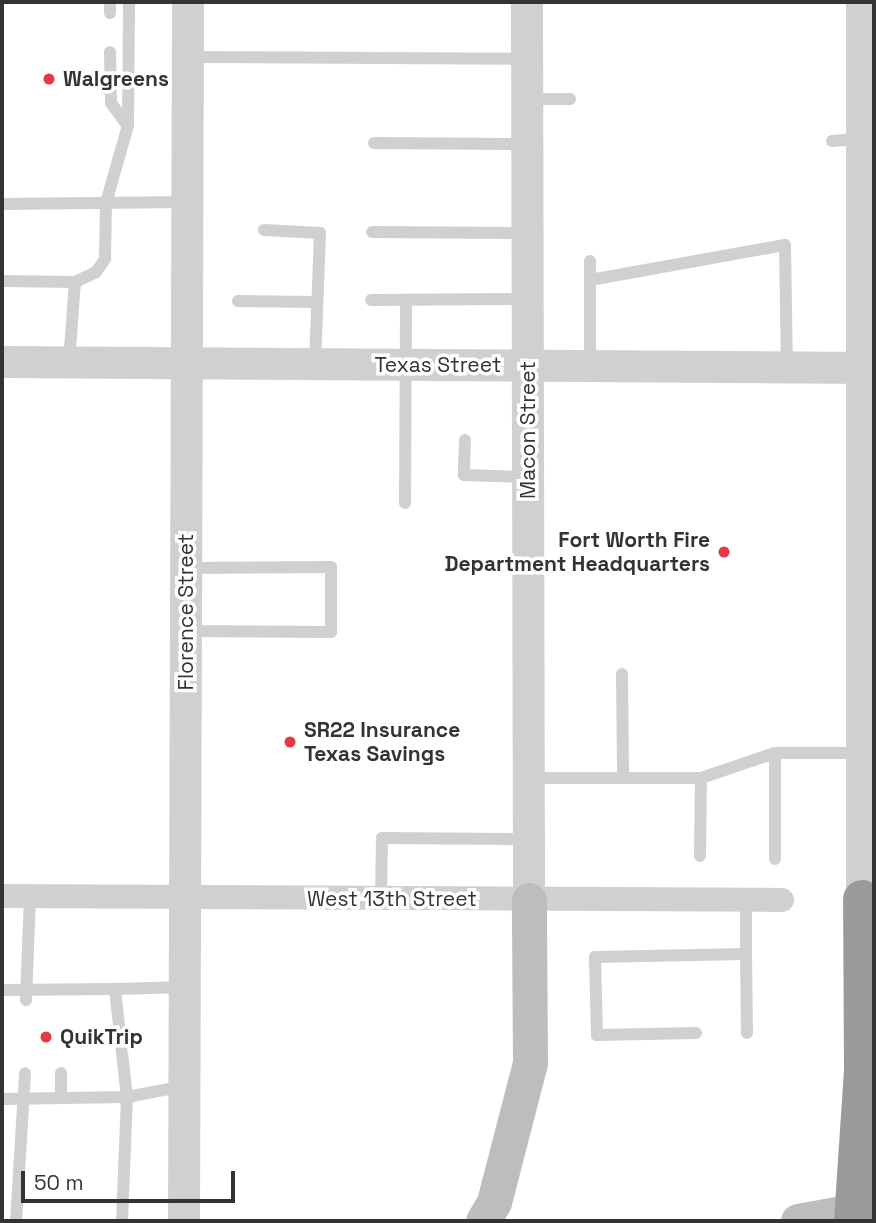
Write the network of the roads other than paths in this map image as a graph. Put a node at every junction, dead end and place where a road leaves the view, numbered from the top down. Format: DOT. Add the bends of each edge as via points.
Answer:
graph roads {
  1 [pos="129,2"];
  2 [pos="188,2"];
  3 [pos="527,2"];
  4 [pos="862,2"];
  5 [pos="110,52"];
  6 [pos="188,57"];
  7 [pos="527,59"];
  8 [pos="527,99"];
  9 [pos="570,99"];
  10 [pos="128,125"];
  11 [pos="374,143"];
  12 [pos="528,144"];
  13 [pos="858,149"];
  14 [pos="188,202"];
  15 [pos="106,203"];
  16 [pos="2,204"];
  17 [pos="264,230"];
  18 [pos="372,232"];
  19 [pos="528,233"];
  20 [pos="590,261"];
  21 [pos="590,280"];
  22 [pos="2,281"];
  23 [pos="75,282"];
  24 [pos="528,299"];
  25 [pos="238,300"];
  26 [pos="371,300"];
  27 [pos="406,300"];
  28 [pos="315,302"];
  29 [pos="2,362"];
  30 [pos="69,363"];
  31 [pos="187,363"];
  32 [pos="315,364"];
  33 [pos="406,365"];
  34 [pos="528,365"];
  35 [pos="590,366"];
  36 [pos="787,367"];
  37 [pos="868,368"];
  38 [pos="465,440"];
  39 [pos="528,477"];
  40 [pos="405,503"];
  41 [pos="187,568"];
  42 [pos="186,632"];
  43 [pos="622,674"];
  44 [pos="775,753"];
  45 [pos="862,753"];
  46 [pos="528,778"];
  47 [pos="623,778"];
  48 [pos="701,778"];
  49 [pos="528,839"];
  50 [pos="700,856"];
  51 [pos="775,859"];
  52 [pos="2,896"];
  53 [pos="30,896"];
  54 [pos="185,899"];
  55 [pos="381,899"];
  56 [pos="862,899"];
  57 [pos="528,900"];
  58 [pos="746,900"];
  59 [pos="782,900"];
  60 [pos="746,954"];
  61 [pos="185,987"];
  62 [pos="115,989"];
  63 [pos="2,990"];
  64 [pos="26,995"];
  65 [pos="696,1033"];
  66 [pos="747,1033"];
  67 [pos="25,1073"];
  68 [pos="61,1073"];
  69 [pos="185,1086"];
  70 [pos="127,1097"];
  71 [pos="61,1098"];
  72 [pos="2,1099"];
  73 [pos="23,1099"];
  74 [pos="874,1207"];
  75 [pos="16,1221"];
  76 [pos="122,1221"];
  77 [pos="184,1221"];
  78 [pos="484,1221"];
  79 [pos="798,1221"];
  80 [pos="853,1221"];
  1 -- 10 [label="lane"];
  2 -- 6 [label="street, Florence Street"];
  3 -- 7 [label="street, Macon Street"];
  4 -- 13 [label="street"];
  5 -- 10 [label="lane" via="111,103"];
  6 -- 7 [label="lane"];
  6 -- 14 [label="street, Florence Street"];
  7 -- 8 [label="street, Macon Street"];
  8 -- 9 [label="lane"];
  8 -- 12 [label="street, Macon Street"];
  10 -- 15 [label="lane"];
  11 -- 12 [label="lane"];
  12 -- 19 [label="street, Macon Street"];
  13 -- 37 [label="street"];
  14 -- 15 [label="lane"];
  14 -- 31 [label="street, Florence Street"];
  15 -- 16 [label="lane"];
  15 -- 23 [label="lane" via="105,258 96,272"];
  17 -- 28 [label="lane" via="320,233"];
  18 -- 19 [label="lane"];
  19 -- 24 [label="street, Macon Street"];
  20 -- 21 [label="lane"];
  21 -- 35 [label="lane"];
  21 -- 36 [label="lane" via="785,245"];
  22 -- 23 [label="lane"];
  23 -- 30 [label="lane"];
  24 -- 27 [label="lane"];
  24 -- 34 [label="street, Macon Street"];
  25 -- 28 [label="lane"];
  26 -- 27 [label="lane"];
  27 -- 33 [label="lane"];
  28 -- 32 [label="lane"];
  29 -- 30 [label="street, Texas Street"];
  30 -- 31 [label="street, Texas Street"];
  31 -- 32 [label="street, Texas Street"];
  31 -- 41 [label="street, Florence Street"];
  32 -- 33 [label="street, Texas Street"];
  33 -- 34 [label="street, Texas Street"];
  33 -- 40 [label="lane"];
  34 -- 35 [label="street, Texas Street"];
  34 -- 39 [label="street, Macon Street"];
  35 -- 36 [label="street, Texas Street"];
  36 -- 37 [label="street, Texas Street"];
  37 -- 45 [label="street"];
  38 -- 39 [label="lane" via="464,475"];
  39 -- 46 [label="street, Macon Street"];
  41 -- 42 [label="street, Florence Street"];
  41 -- 42 [label="lane" via="331,567 331,632"];
  42 -- 54 [label="street, Florence Street"];
  43 -- 47 [label="lane"];
  44 -- 45 [label="lane"];
  44 -- 48 [label="lane"];
  44 -- 51 [label="lane"];
  45 -- 56 [label="street"];
  46 -- 47 [label="lane"];
  46 -- 49 [label="street, Macon Street"];
  47 -- 48 [label="lane"];
  48 -- 50 [label="lane"];
  49 -- 55 [label="lane" via="382,838"];
  49 -- 57 [label="street, Macon Street"];
  52 -- 53 [label="street, West 13th Street"];
  53 -- 54 [label="street, West 13th Street"];
  53 -- 64 [label="lane"];
  54 -- 55 [label="street, West 13th Street"];
  54 -- 61 [label="street, Florence Street"];
  55 -- 57 [label="street, West 13th Street"];
  56 -- 80 [label="highway" via="863,1071"];
  57 -- 58 [label="street, West 13th Street"];
  57 -- 78 [label="main road" via="530,1063 494,1202"];
  58 -- 59 [label="street, West 13th Street"];
  58 -- 60 [label="lane"];
  60 -- 65 [label="lane" via="595,957 597,1035"];
  60 -- 66 [label="lane"];
  61 -- 62 [label="lane"];
  61 -- 69 [label="street, Florence Street"];
  62 -- 64 [label="lane"];
  62 -- 70 [label="lane"];
  63 -- 64 [label="lane"];
  67 -- 73 [label="lane"];
  68 -- 71 [label="lane"];
  69 -- 70 [label="lane"];
  69 -- 77 [label="street, Florence Street"];
  70 -- 71 [label="lane"];
  70 -- 76 [label="lane"];
  71 -- 73 [label="lane"];
  72 -- 73 [label="lane"];
  73 -- 75 [label="lane"];
  74 -- 79 [label="main road"];
}
